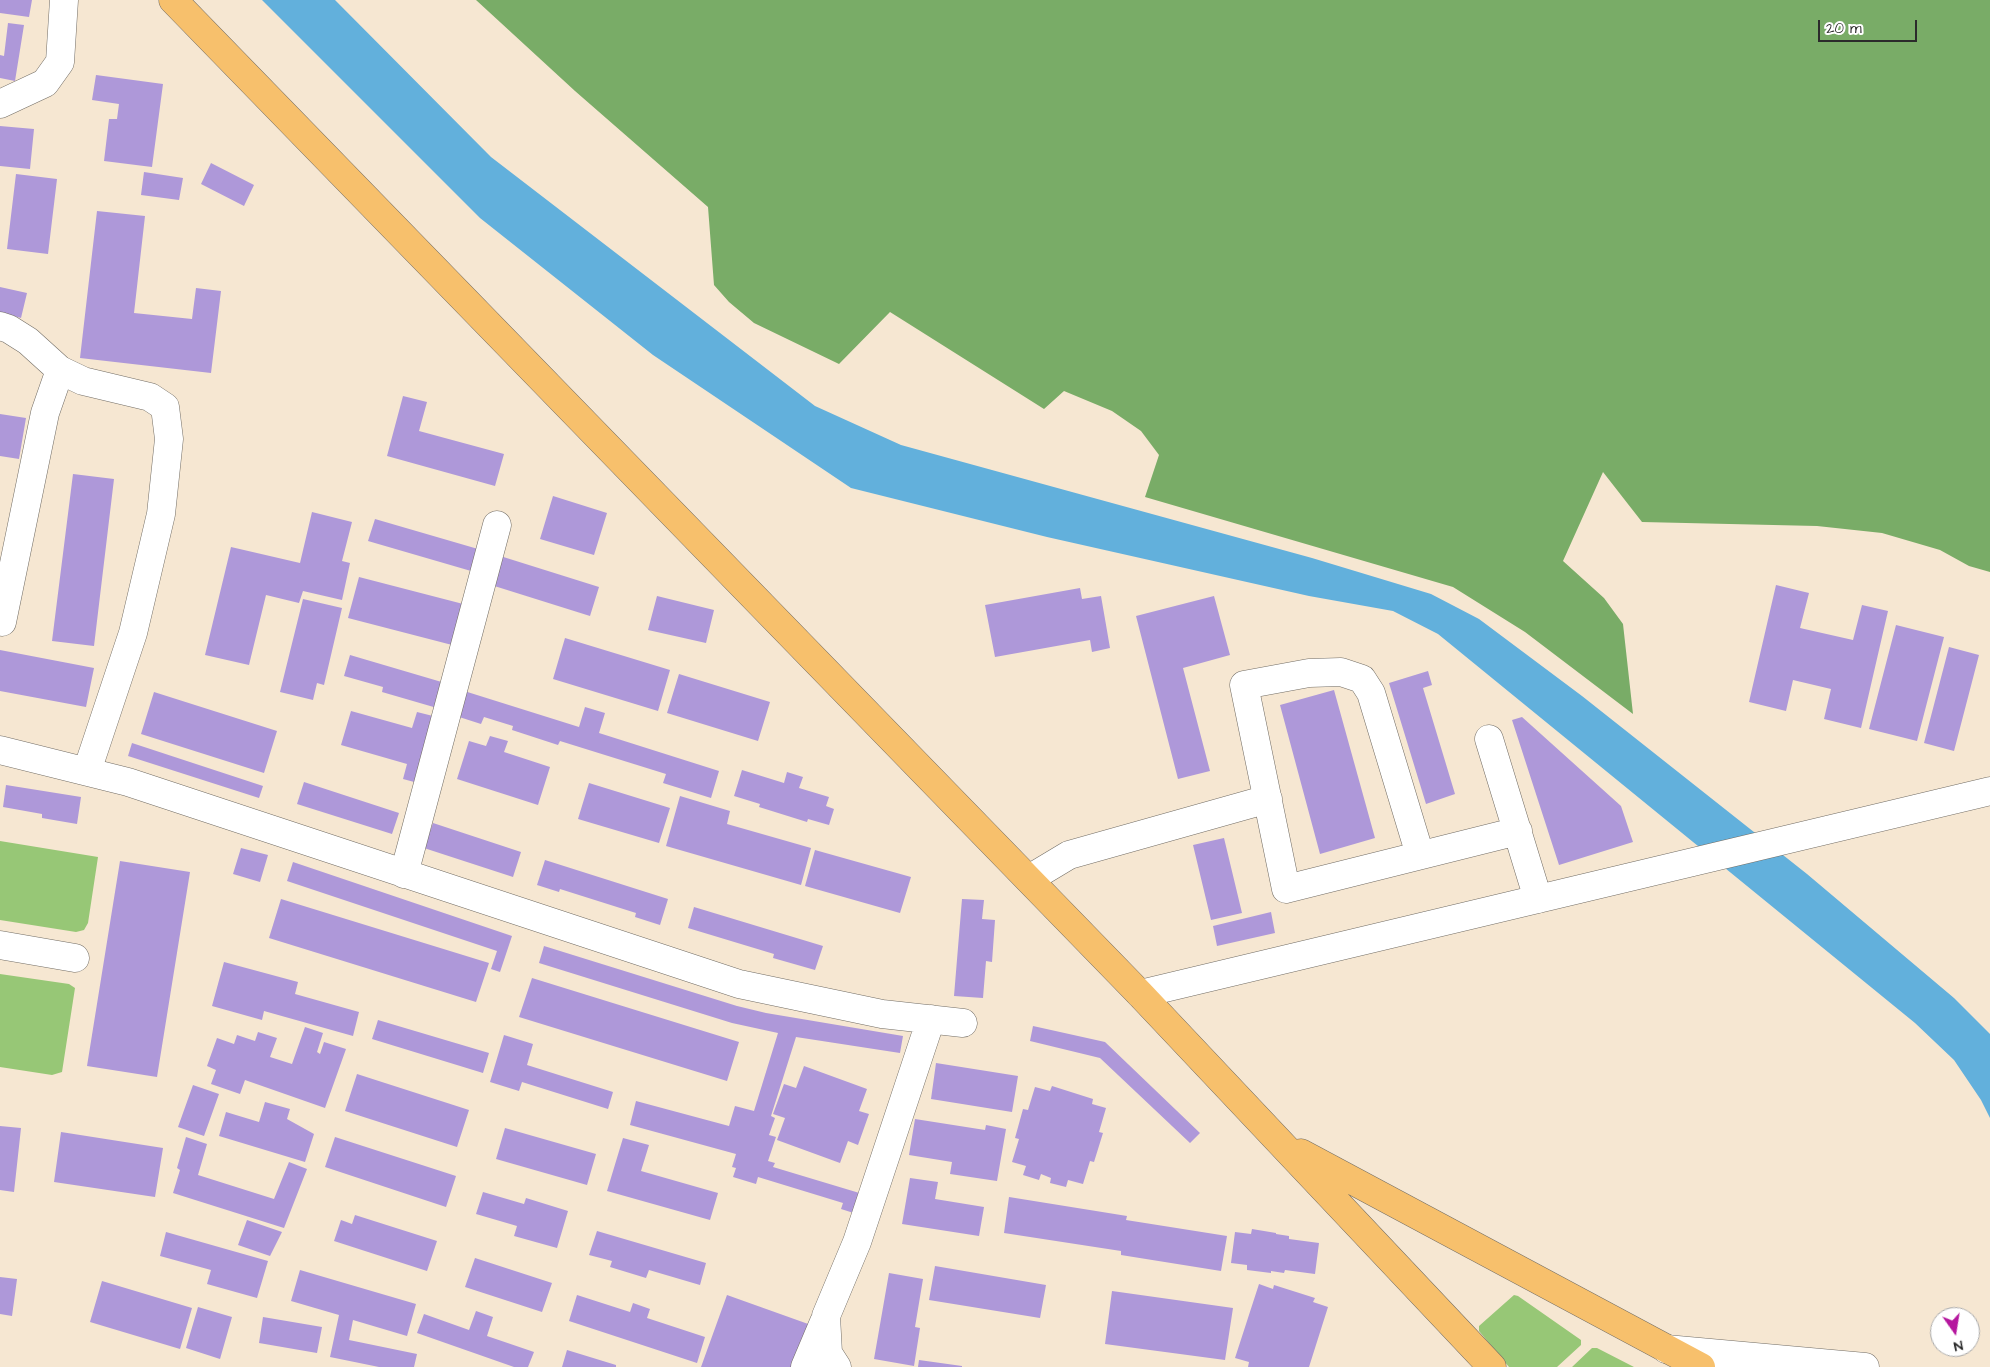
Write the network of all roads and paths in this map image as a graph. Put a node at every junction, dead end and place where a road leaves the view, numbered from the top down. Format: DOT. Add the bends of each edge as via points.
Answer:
graph roads {
  1 [pos="64,0"];
  2 [pos="173,0"];
  3 [pos="0,104"];
  4 [pos="0,326"];
  5 [pos="60,370"];
  6 [pos="497,525"];
  7 [pos="2,622"];
  8 [pos="1489,739"];
  9 [pos="0,750"];
  10 [pos="87,771"];
  11 [pos="1990,790"];
  12 [pos="1268,799"];
  13 [pos="1518,831"];
  14 [pos="1420,855"];
  15 [pos="404,874"];
  16 [pos="1029,879"];
  17 [pos="1538,899"];
  18 [pos="0,946"];
  19 [pos="75,958"];
  20 [pos="1140,994"];
  21 [pos="931,1019"];
  22 [pos="963,1023"];
  23 [pos="1280,1141"];
  24 [pos="826,1316"];
  25 [pos="1666,1349"];
  26 [pos="805,1367"];
  27 [pos="837,1367"];
  28 [pos="1492,1367"];
  29 [pos="1701,1367"];
  30 [pos="1866,1367"];
  1 -- 3 [label="street" via="60,62 45,82"];
  2 -- 16 [label="main road"];
  4 -- 5 [label="street" via="28,341"];
  5 -- 7 [label="street" via="45,413"];
  5 -- 10 [label="street" via="83,381 150,397 165,408 169,438 161,514 133,633"];
  6 -- 15 [label="street"];
  8 -- 13 [label="street"];
  9 -- 10 [label="street"];
  10 -- 15 [label="street"];
  11 -- 17 [label="street"];
  12 -- 14 [label="street" via="1286,889"];
  12 -- 14 [label="street" via="1244,685 1309,673 1341,672 1362,679 1371,693"];
  12 -- 16 [label="street" via="1069,855"];
  13 -- 14 [label="street"];
  13 -- 17 [label="street"];
  15 -- 21 [label="street" via="740,984 882,1014"];
  16 -- 20 [label="main road"];
  17 -- 20 [label="street"];
  18 -- 19 [label="street"];
  20 -- 23 [label="main road"];
  21 -- 22 [label="street"];
  21 -- 24 [label="street" via="858,1242"];
  23 -- 25 [label="main road"];
  23 -- 28 [label="main road"];
  24 -- 26 [label="street"];
  24 -- 27 [label="street" via="828,1353"];
  25 -- 29 [label="main road"];
  25 -- 30 [label="street"];
}
